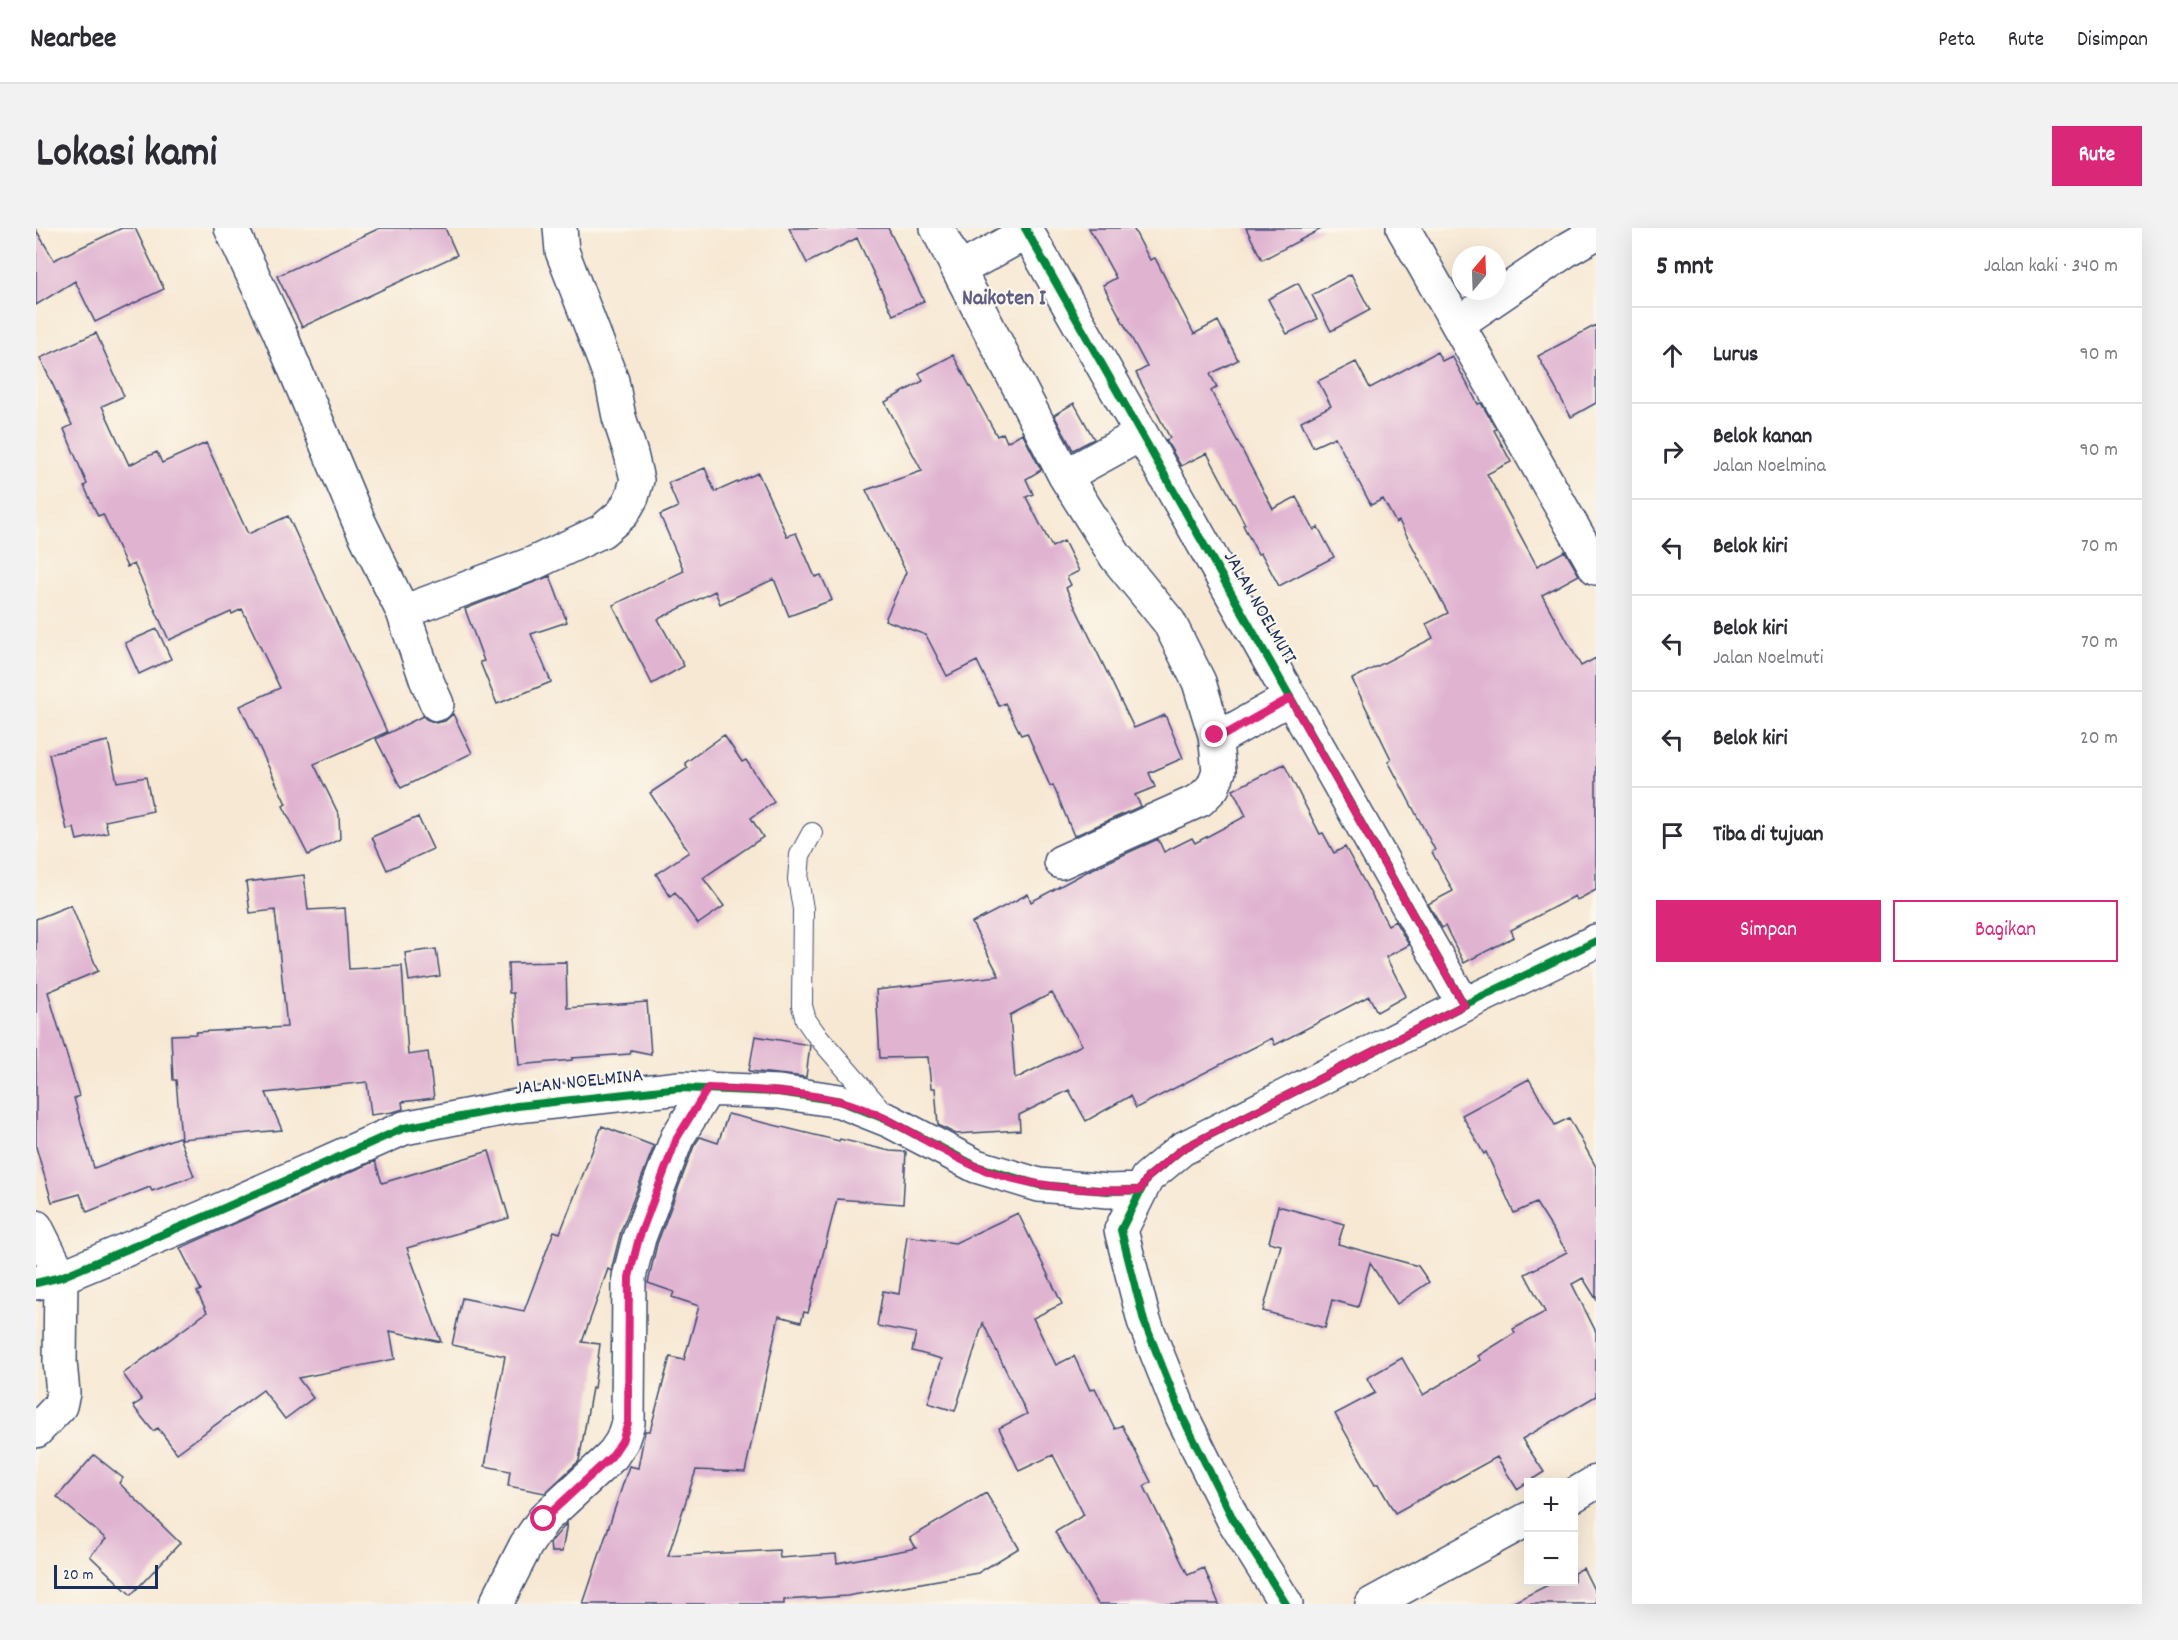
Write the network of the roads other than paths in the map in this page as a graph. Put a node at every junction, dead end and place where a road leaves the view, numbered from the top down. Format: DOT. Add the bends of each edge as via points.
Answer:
graph roads {
  1 [pos="231,228"];
  2 [pos="560,228"];
  3 [pos="937,228"];
  4 [pos="1403,228"];
  5 [pos="1026,230"];
  6 [pos="1596,233"];
  7 [pos="959,270"];
  8 [pos="1459,323"];
  9 [pos="1141,434"];
  10 [pos="1065,476"];
  11 [pos="1596,568"];
  12 [pos="403,612"];
  13 [pos="1290,698"];
  14 [pos="437,704"];
  15 [pos="1215,735"];
  16 [pos="812,833"];
  17 [pos="1061,862"];
  18 [pos="1596,941"];
  19 [pos="1464,1005"];
  20 [pos="708,1088"];
  21 [pos="890,1121"];
  22 [pos="1140,1190"];
  23 [pos="36,1227"];
  24 [pos="49,1280"];
  25 [pos="36,1431"];
  26 [pos="1596,1482"];
  27 [pos="1578,1492"];
  28 [pos="1524,1521"];
  29 [pos="496,1604"];
  30 [pos="1286,1604"];
  31 [pos="1372,1604"];
  1 -- 12 [label="street" via="359,522"];
  2 -- 12 [label="street" via="562,250 612,381 632,454 636,480 632,497 623,513 602,531 534,563"];
  3 -- 7 [label="street"];
  4 -- 8 [label="street"];
  5 -- 7 [label="street"];
  5 -- 9 [label="street, JALAN NOELMUTI"];
  6 -- 8 [label="street"];
  7 -- 10 [label="street"];
  8 -- 11 [label="street"];
  9 -- 10 [label="street"];
  9 -- 13 [label="street, JALAN NOELMUTI"];
  10 -- 15 [label="street" via="1116,557 1169,622 1199,682"];
  12 -- 14 [label="street"];
  13 -- 15 [label="street" via="1226,734"];
  13 -- 19 [label="street, JALAN NOELMUTI"];
  15 -- 17 [label="street" via="1219,771 1213,787 1200,800"];
  16 -- 21 [label="lane" via="800,855 798,879 802,909 802,1006 815,1034"];
  18 -- 19 [label="street"];
  19 -- 22 [label="street" via="1182,1149 1147,1178"];
  20 -- 21 [label="street, JALAN NOELMINA" via="840,1101"];
  20 -- 24 [label="street, JALAN NOELMINA" via="517,1106 404,1128 204,1217"];
  20 -- 29 [label="street" via="677,1138 639,1238 629,1277 628,1423 622,1441 612,1456 544,1519"];
  21 -- 22 [label="street, JALAN NOELMINA" via="976,1166 1039,1185"];
  22 -- 30 [label="street" via="1121,1230 1144,1321 1182,1416 1234,1521"];
  23 -- 24 [label="street"];
  24 -- 25 [label="street" via="63,1393 60,1406"];
  26 -- 27 [label="street"];
  28 -- 31 [label="street"];
}
